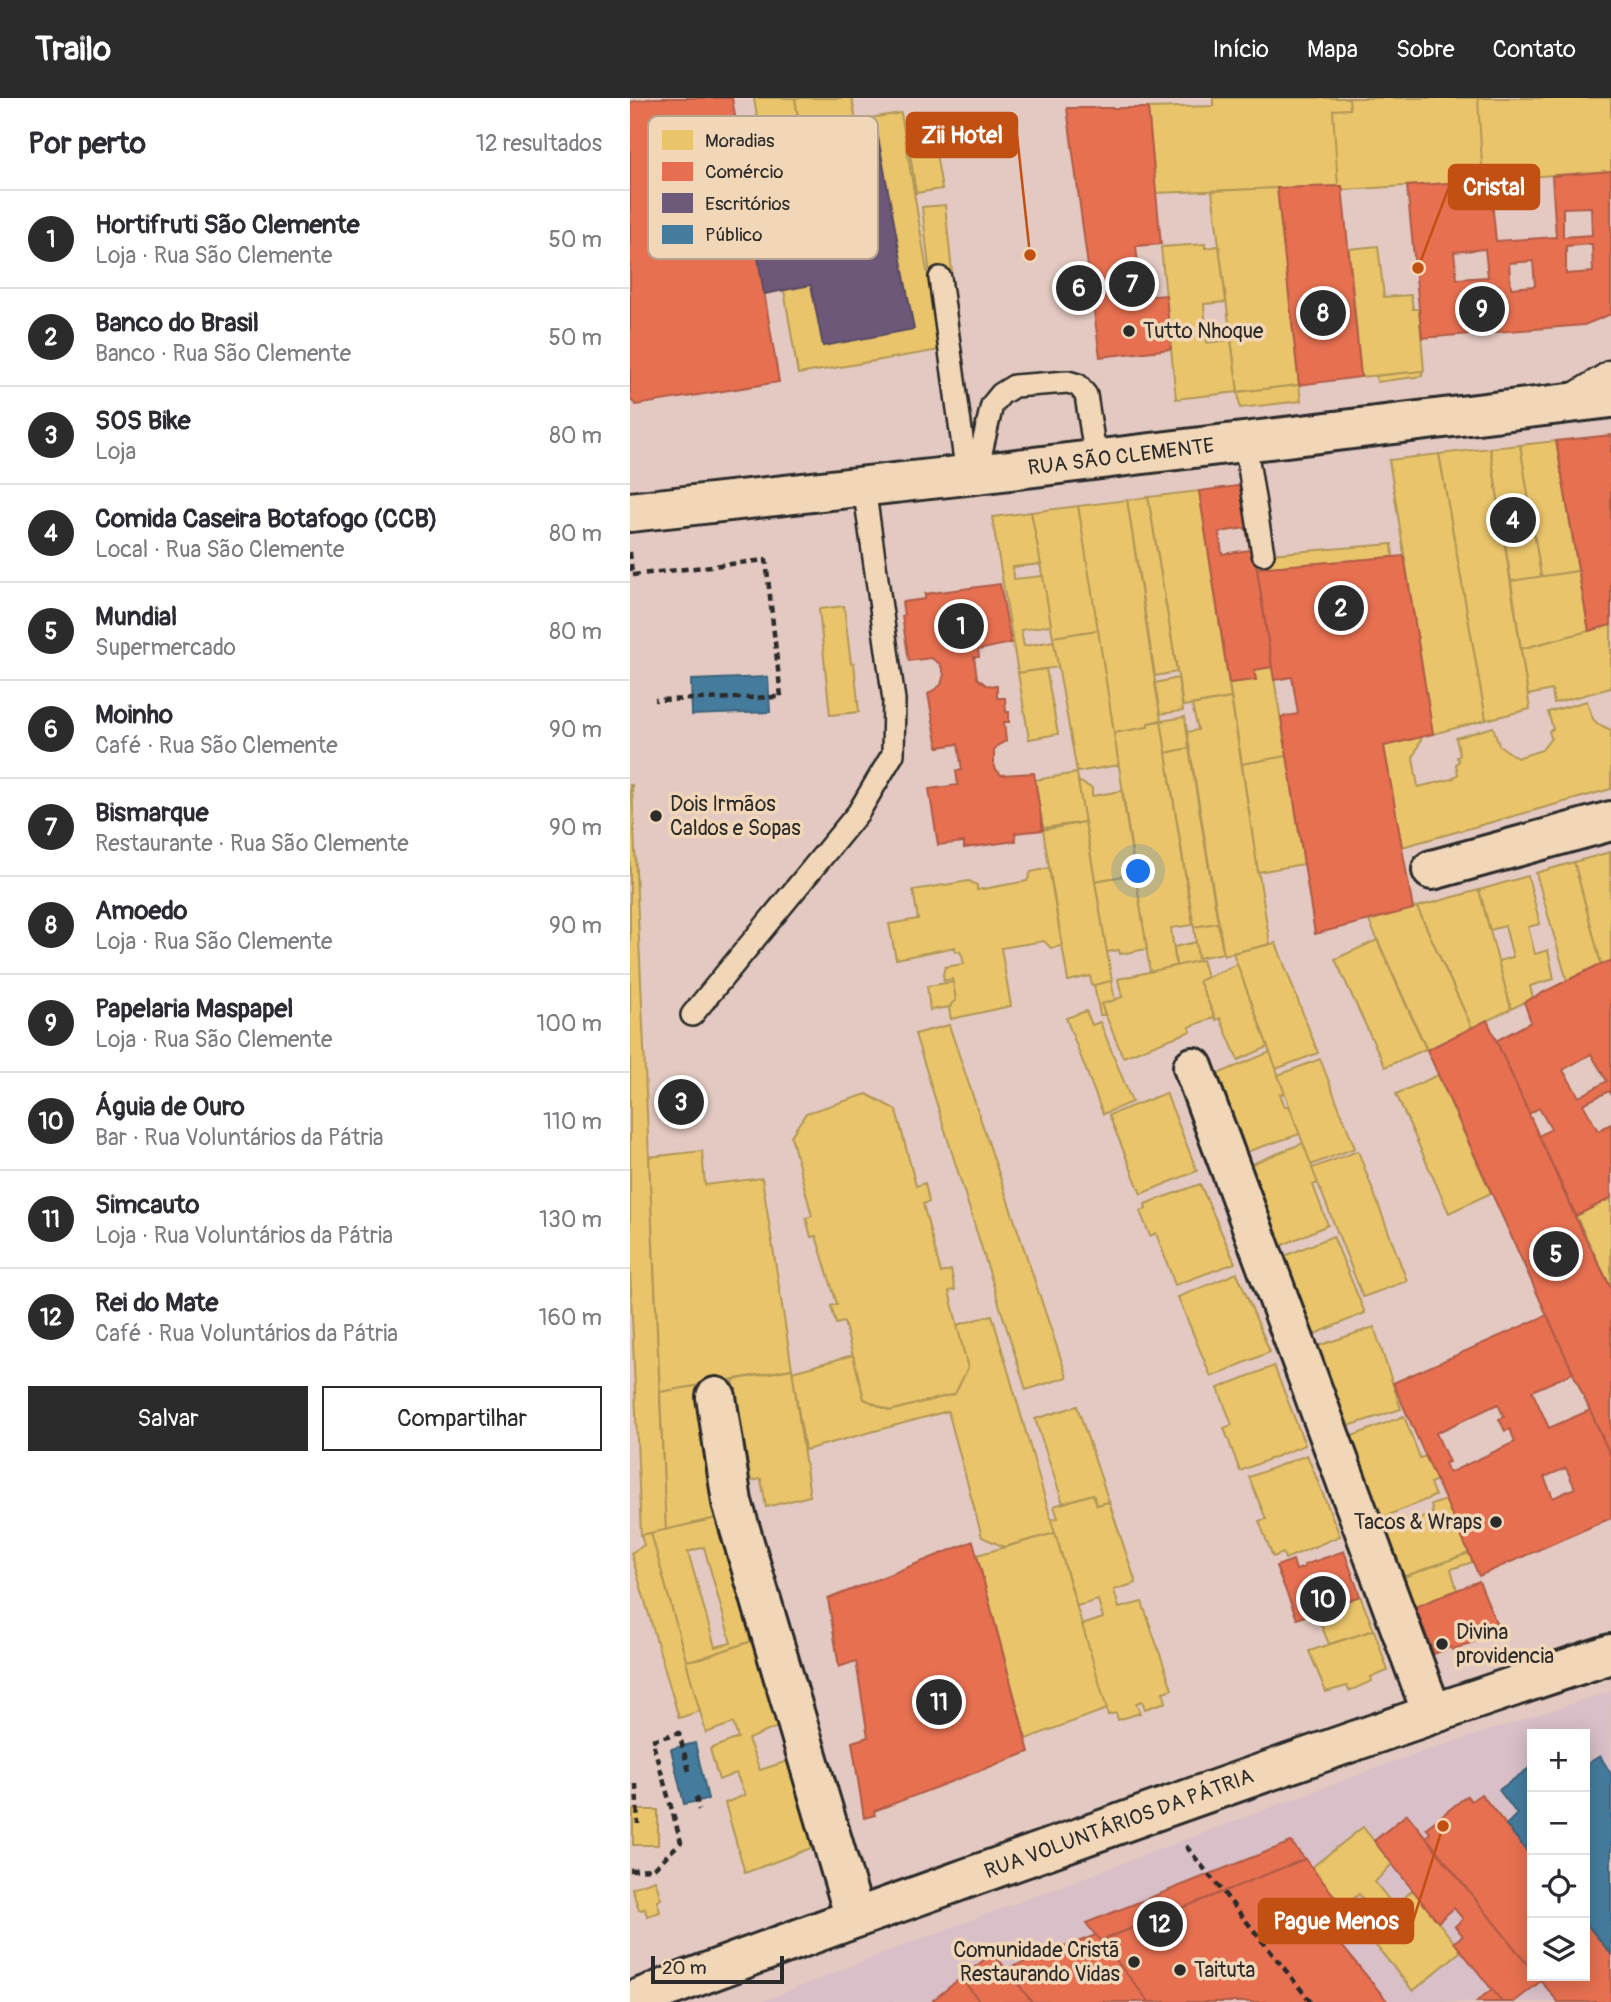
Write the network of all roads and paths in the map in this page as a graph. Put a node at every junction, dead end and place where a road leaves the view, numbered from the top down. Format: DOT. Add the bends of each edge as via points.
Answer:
graph roads {
  1 [pos="940,278"];
  2 [pos="1611,371"];
  3 [pos="1611,398"];
  4 [pos="1561,402"];
  5 [pos="1245,442"];
  6 [pos="1096,460"];
  7 [pos="972,475"];
  8 [pos="864,487"];
  9 [pos="630,512"];
  10 [pos="630,546"];
  11 [pos="1264,554"];
  12 [pos="655,700"];
  13 [pos="1611,821"];
  14 [pos="1432,870"];
  15 [pos="692,1015"];
  16 [pos="1193,1067"];
  17 [pos="716,1397"];
  18 [pos="1611,1654"];
  19 [pos="1432,1713"];
  20 [pos="689,1771"];
  21 [pos="636,1784"];
  22 [pos="696,1797"];
  23 [pos="699,1810"];
  24 [pos="1157,1810"];
  25 [pos="638,1824"];
  26 [pos="630,1870"];
  27 [pos="855,1918"];
  28 [pos="630,2002"];
  29 [pos="1311,2002"];
  1 -- 7 [label="lane"];
  2 -- 4 [label="lane"];
  3 -- 4 [label="main road, RUA SÃO CLEMENTE"];
  4 -- 5 [label="main road, RUA SÃO CLEMENTE"];
  5 -- 6 [label="main road, RUA SÃO CLEMENTE"];
  5 -- 11 [label="lane"];
  6 -- 7 [label="main road, RUA SÃO CLEMENTE"];
  6 -- 7 [label="lane" via="1086,395 1078,386 1014,386 992,405"];
  7 -- 8 [label="main road, RUA SÃO CLEMENTE"];
  8 -- 9 [label="main road, RUA SÃO CLEMENTE"];
  8 -- 15 [label="lane" via="894,700 893,754 858,813"];
  10 -- 12 [label="path" via="632,575 766,560 782,697"];
  13 -- 14 [label="main road"];
  16 -- 19 [label="main road"];
  17 -- 27 [label="main road" via="732,1502"];
  18 -- 19 [label="main road, RUA VOLUNTÁRIOS DA PÁTRIA"];
  19 -- 24 [label="main road, RUA VOLUNTÁRIOS DA PÁTRIA"];
  20 -- 26 [label="path" via="679,1733 652,1740 681,1842 653,1869"];
  21 -- 25 [label="path"];
  22 -- 23 [label="path"];
  24 -- 27 [label="main road, RUA VOLUNTÁRIOS DA PÁTRIA"];
  24 -- 29 [label="path"];
  27 -- 28 [label="main road, RUA VOLUNTÁRIOS DA PÁTRIA"];
}
